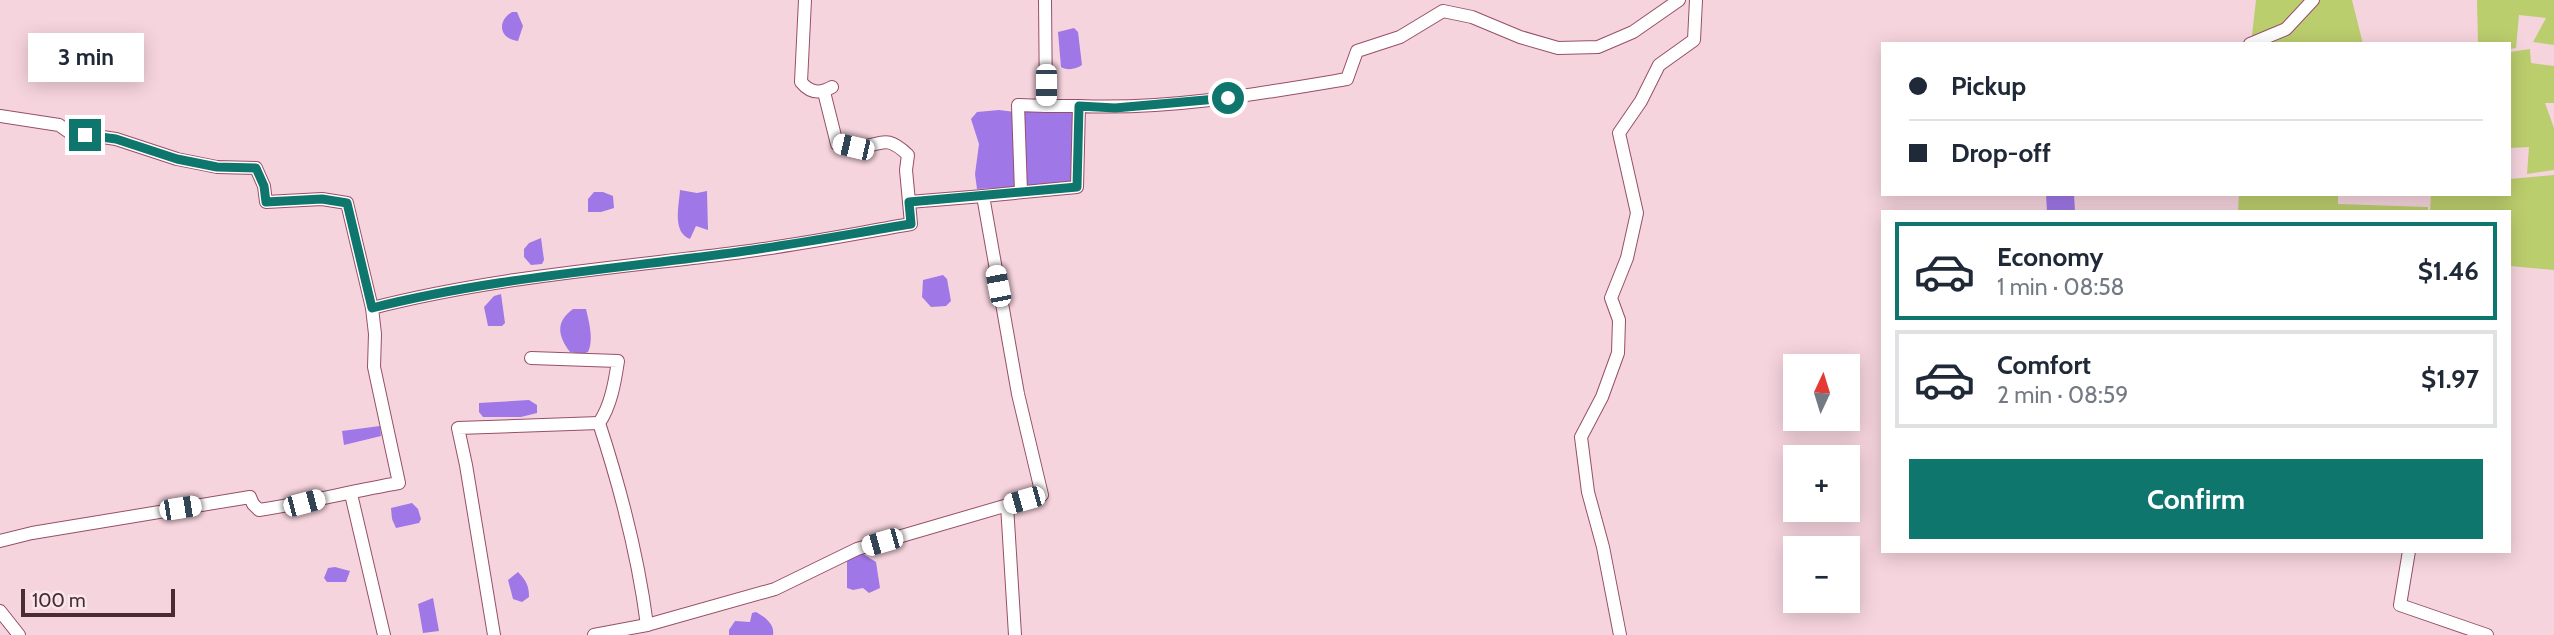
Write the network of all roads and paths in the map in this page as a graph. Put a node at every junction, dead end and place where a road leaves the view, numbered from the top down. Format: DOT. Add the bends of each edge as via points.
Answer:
graph roads {
  1 [pos="805,0"];
  2 [pos="1045,0"];
  3 [pos="1679,0"];
  4 [pos="1696,0"];
  5 [pos="2312,0"];
  6 [pos="2255,42"];
  7 [pos="1046,106"];
  8 [pos="1079,106"];
  9 [pos="0,116"];
  10 [pos="1021,192"];
  11 [pos="983,196"];
  12 [pos="909,202"];
  13 [pos="372,308"];
  14 [pos="531,358"];
  15 [pos="599,423"];
  16 [pos="351,494"];
  17 [pos="1007,505"];
  18 [pos="0,541"];
  19 [pos="2409,553"];
  20 [pos="0,611"];
  21 [pos="647,625"];
  22 [pos="19,635"];
  23 [pos="384,635"];
  24 [pos="494,635"];
  25 [pos="594,635"];
  26 [pos="1015,635"];
  27 [pos="1620,635"];
  28 [pos="2487,635"];
  1 -- 12 [label="street" via="801,82 807,90 828,89 837,144 896,144 908,155"];
  2 -- 7 [label="street"];
  3 -- 8 [label="street" via="1633,32 1598,47 1558,48 1443,11 1400,37 1357,51 1347,79 1206,100 1115,108"];
  4 -- 27 [label="street" via="1694,40 1659,65 1619,133 1637,213 1627,258 1611,298 1619,320 1618,353 1581,437 1588,492"];
  5 -- 6 [label="street" via="2286,29"];
  7 -- 8 [label="street"];
  7 -- 10 [label="street" via="1018,105"];
  8 -- 10 [label="street" via="1077,187"];
  9 -- 13 [label="street" via="59,125 69,132 116,139 177,159 256,168 266,202 322,199 347,203"];
  10 -- 11 [label="street"];
  11 -- 12 [label="street"];
  11 -- 17 [label="street" via="1018,394 1042,495"];
  12 -- 13 [label="street" via="911,224 743,252 477,285"];
  13 -- 16 [label="street" via="374,367 399,483"];
  14 -- 15 [label="street" via="618,361"];
  15 -- 21 [label="street" via="622,493"];
  15 -- 24 [label="street" via="458,428"];
  16 -- 18 [label="street" via="259,510 250,497"];
  16 -- 23 [label="street"];
  17 -- 21 [label="street" via="857,549 775,589"];
  17 -- 26 [label="street"];
  19 -- 28 [label="street" via="2400,605"];
  20 -- 22 [label="street"];
  21 -- 25 [label="street"];
}
